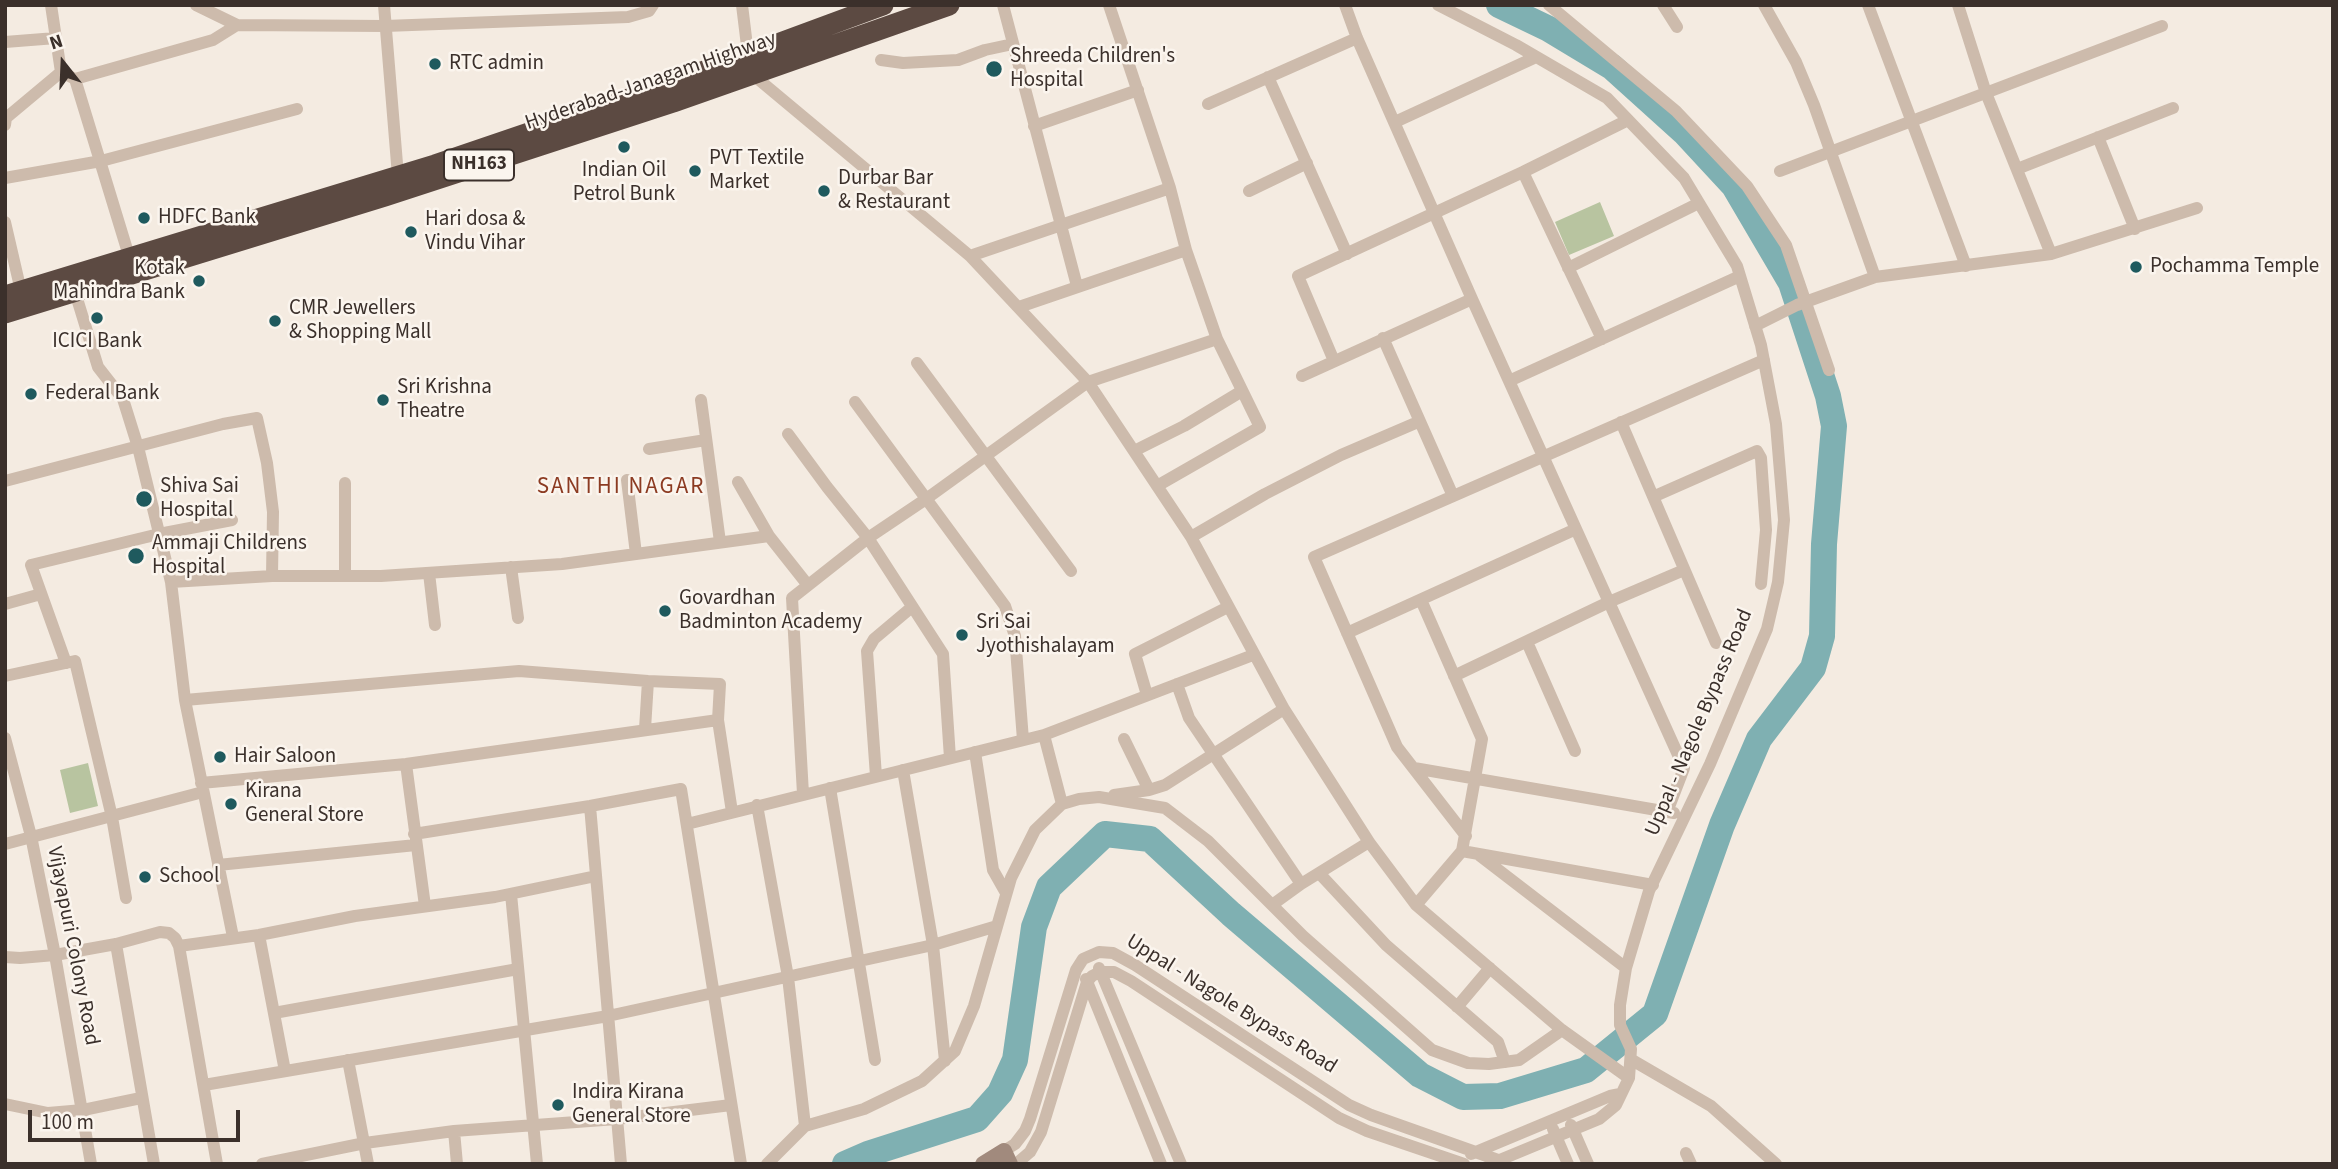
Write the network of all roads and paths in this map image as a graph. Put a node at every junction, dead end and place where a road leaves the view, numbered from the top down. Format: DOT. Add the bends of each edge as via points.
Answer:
graph roads {
  1 [pos="51,5"];
  2 [pos="196,5"];
  3 [pos="384,5"];
  4 [pos="653,5"];
  5 [pos="742,5"];
  6 [pos="883,5"];
  7 [pos="949,5"];
  8 [pos="1003,5"];
  9 [pos="1345,5"];
  10 [pos="1438,5"];
  11 [pos="1549,5"];
  12 [pos="1663,5"];
  13 [pos="1764,5"];
  14 [pos="1868,5"];
  15 [pos="1958,5"];
  16 [pos="1107,7"];
  17 [pos="237,25"];
  18 [pos="386,26"];
  19 [pos="2162,26"];
  20 [pos="1676,27"];
  21 [pos="56,38"];
  22 [pos="1357,38"];
  23 [pos="5,42"];
  24 [pos="1013,44"];
  25 [pos="1535,57"];
  26 [pos="881,60"];
  27 [pos="750,64"];
  28 [pos="61,72"];
  29 [pos="1268,77"];
  30 [pos="75,79"];
  31 [pos="1138,90"];
  32 [pos="1986,93"];
  33 [pos="1208,104"];
  34 [pos="2173,108"];
  35 [pos="297,109"];
  36 [pos="6,120"];
  37 [pos="1628,120"];
  38 [pos="1395,122"];
  39 [pos="1912,122"];
  40 [pos="1034,126"];
  41 [pos="2098,138"];
  42 [pos="1830,154"];
  43 [pos="101,161"];
  44 [pos="1307,163"];
  45 [pos="2017,169"];
  46 [pos="1780,171"];
  47 [pos="1523,172"];
  48 [pos="398,176"];
  49 [pos="5,178"];
  50 [pos="1170,188"];
  51 [pos="1249,191"];
  52 [pos="1699,203"];
  53 [pos="2197,208"];
  54 [pos="1434,214"];
  55 [pos="5,222"];
  56 [pos="1060,225"];
  57 [pos="2135,229"];
  58 [pos="213,240"];
  59 [pos="1186,250"];
  60 [pos="1347,254"];
  61 [pos="2051,254"];
  62 [pos="129,256"];
  63 [pos="970,256"];
  64 [pos="1966,266"];
  65 [pos="1568,268"];
  66 [pos="1740,276"];
  67 [pos="1875,277"];
  68 [pos="1077,286"];
  69 [pos="75,292"];
  70 [pos="13,293"];
  71 [pos="1472,299"];
  72 [pos="1805,302"];
  73 [pos="1019,307"];
  74 [pos="5,313"];
  75 [pos="1755,326"];
  76 [pos="1382,338"];
  77 [pos="1217,339"];
  78 [pos="1602,339"];
  79 [pos="1764,360"];
  80 [pos="1334,361"];
  81 [pos="917,363"];
  82 [pos="1829,370"];
  83 [pos="1302,376"];
  84 [pos="1509,381"];
  85 [pos="1088,382"];
  86 [pos="1242,391"];
  87 [pos="701,400"];
  88 [pos="855,402"];
  89 [pos="1418,422"];
  90 [pos="1621,422"];
  91 [pos="788,435"];
  92 [pos="706,440"];
  93 [pos="138,447"];
  94 [pos="649,449"];
  95 [pos="1133,451"];
  96 [pos="986,456"];
  97 [pos="1543,457"];
  98 [pos="627,480"];
  99 [pos="5,481"];
  100 [pos="738,482"];
  101 [pos="345,483"];
  102 [pos="1157,486"];
  103 [pos="1453,496"];
  104 [pos="1655,496"];
  105 [pos="926,499"];
  106 [pos="232,520"];
  107 [pos="1576,529"];
  108 [pos="159,534"];
  109 [pos="769,536"];
  110 [pos="1191,537"];
  111 [pos="868,538"];
  112 [pos="720,542"];
  113 [pos="636,554"];
  114 [pos="511,567"];
  115 [pos="1684,570"];
  116 [pos="1070,572"];
  117 [pos="429,573"];
  118 [pos="272,576"];
  119 [pos="345,576"];
  120 [pos="171,582"];
  121 [pos="807,584"];
  122 [pos="1762,584"];
  123 [pos="41,594"];
  124 [pos="1421,600"];
  125 [pos="1609,602"];
  126 [pos="5,604"];
  127 [pos="912,607"];
  128 [pos="1228,607"];
  129 [pos="518,618"];
  130 [pos="435,625"];
  131 [pos="1347,633"];
  132 [pos="1527,642"];
  133 [pos="1716,643"];
  134 [pos="1254,655"];
  135 [pos="66,663"];
  136 [pos="5,676"];
  137 [pos="1454,676"];
  138 [pos="648,681"];
  139 [pos="1177,684"];
  140 [pos="1147,695"];
  141 [pos="185,701"];
  142 [pos="1284,709"];
  143 [pos="718,720"];
  144 [pos="645,729"];
  145 [pos="1044,735"];
  146 [pos="5,738"];
  147 [pos="1124,738"];
  148 [pos="1023,740"];
  149 [pos="1575,751"];
  150 [pos="975,752"];
  151 [pos="1214,754"];
  152 [pos="950,758"];
  153 [pos="407,764"];
  154 [pos="1414,768"];
  155 [pos="903,770"];
  156 [pos="876,776"];
  157 [pos="1476,779"];
  158 [pos="202,788"];
  159 [pos="830,788"];
  160 [pos="1149,790"];
  161 [pos="803,794"];
  162 [pos="1099,797"];
  163 [pos="1062,804"];
  164 [pos="1140,804"];
  165 [pos="757,805"];
  166 [pos="590,806"];
  167 [pos="732,811"];
  168 [pos="1667,812"];
  169 [pos="1684,815"];
  170 [pos="112,817"];
  171 [pos="687,824"];
  172 [pos="31,836"];
  173 [pos="1466,836"];
  174 [pos="415,839"];
  175 [pos="1369,842"];
  176 [pos="5,844"];
  177 [pos="1462,851"];
  178 [pos="1476,853"];
  179 [pos="218,865"];
  180 [pos="1319,873"];
  181 [pos="596,876"];
  182 [pos="1301,884"];
  183 [pos="1653,885"];
  184 [pos="1006,893"];
  185 [pos="511,894"];
  186 [pos="126,898"];
  187 [pos="1272,905"];
  188 [pos="1416,905"];
  189 [pos="425,906"];
  190 [pos="997,926"];
  191 [pos="260,935"];
  192 [pos="233,937"];
  193 [pos="116,944"];
  194 [pos="933,945"];
  195 [pos="179,946"];
  196 [pos="1094,954"];
  197 [pos="55,955"];
  198 [pos="5,957"];
  199 [pos="860,960"];
  200 [pos="1079,966"];
  201 [pos="1490,968"];
  202 [pos="1626,968"];
  203 [pos="518,969"];
  204 [pos="1100,972"];
  205 [pos="788,977"];
  206 [pos="1087,982"];
  207 [pos="714,994"];
  208 [pos="1457,1007"];
  209 [pos="274,1013"];
  210 [pos="608,1016"];
  211 [pos="524,1030"];
  212 [pos="1562,1030"];
  213 [pos="1631,1054"];
  214 [pos="348,1060"];
  215 [pos="875,1060"];
  216 [pos="944,1061"];
  217 [pos="1504,1062"];
  218 [pos="285,1071"];
  219 [pos="1629,1078"];
  220 [pos="204,1085"];
  221 [pos="1620,1094"];
  222 [pos="142,1098"];
  223 [pos="5,1104"];
  224 [pos="731,1105"];
  225 [pos="83,1110"];
  226 [pos="1566,1115"];
  227 [pos="617,1119"];
  228 [pos="1550,1122"];
  229 [pos="533,1126"];
  230 [pos="805,1126"];
  231 [pos="1573,1129"];
  232 [pos="454,1130"];
  233 [pos="1556,1136"];
  234 [pos="365,1143"];
  235 [pos="1474,1152"];
  236 [pos="1007,1157"];
  237 [pos="1494,1162"];
  238 [pos="985,1163"];
  239 [pos="1457,1163"];
  240 [pos="91,1164"];
  241 [pos="154,1164"];
  242 [pos="217,1164"];
  243 [pos="262,1164"];
  244 [pos="368,1164"];
  245 [pos="457,1164"];
  246 [pos="537,1164"];
  247 [pos="621,1164"];
  248 [pos="741,1164"];
  249 [pos="767,1164"];
  250 [pos="1016,1164"];
  251 [pos="1161,1164"];
  252 [pos="1181,1164"];
  253 [pos="1568,1164"];
  254 [pos="1588,1164"];
  255 [pos="1776,1164"];
  1 -- 21 [label="street"];
  2 -- 17 [label="street"];
  3 -- 18 [label="street"];
  4 -- 18 [label="street" via="649,11 628,17"];
  5 -- 27 [label="street"];
  6 -- 27 [label="highway, Hyderabad-Janagam Highway / NH163"];
  7 -- 27 [label="highway, Hyderabad-Janagam Highway / NH163"];
  8 -- 24 [label="street"];
  9 -- 22 [label="street"];
  10 -- 25 [label="street, Uppal - Nagole Bypass Road"];
  11 -- 72 [label="street" via="1676,111 1747,186 1786,245"];
  12 -- 20 [label="street"];
  13 -- 42 [label="street" via="1796,62"];
  14 -- 39 [label="street"];
  15 -- 32 [label="street"];
  16 -- 31 [label="street"];
  17 -- 18 [label="street"];
  17 -- 30 [label="street" via="213,40"];
  18 -- 48 [label="street"];
  19 -- 32 [label="street"];
  21 -- 23 [label="street"];
  21 -- 28 [label="street"];
  22 -- 29 [label="street"];
  22 -- 38 [label="street"];
  24 -- 26 [label="street" via="958,60"];
  24 -- 40 [label="street"];
  25 -- 37 [label="street, Uppal - Nagole Bypass Road" via="1607,98"];
  25 -- 38 [label="street"];
  27 -- 48 [label="highway, Hyderabad-Janagam Highway / NH163"];
  27 -- 58 [label="highway, Hyderabad-Janagam Highway / NH163" via="385,196"];
  27 -- 63 [label="street"];
  28 -- 30 [label="street"];
  28 -- 36 [label="street"];
  29 -- 33 [label="street"];
  29 -- 44 [label="street"];
  30 -- 43 [label="street"];
  31 -- 40 [label="street"];
  31 -- 50 [label="street"];
  32 -- 39 [label="street"];
  32 -- 45 [label="street"];
  34 -- 41 [label="street"];
  35 -- 43 [label="street"];
  37 -- 47 [label="street"];
  37 -- 52 [label="street, Uppal - Nagole Bypass Road" via="1684,178"];
  38 -- 54 [label="street"];
  39 -- 42 [label="street"];
  39 -- 64 [label="street"];
  40 -- 56 [label="street"];
  41 -- 45 [label="street"];
  41 -- 57 [label="street"];
  42 -- 46 [label="street"];
  42 -- 67 [label="street"];
  43 -- 49 [label="street"];
  43 -- 62 [label="street"];
  44 -- 51 [label="street"];
  44 -- 60 [label="street"];
  45 -- 61 [label="street"];
  47 -- 54 [label="street"];
  47 -- 65 [label="street"];
  48 -- 58 [label="highway, Hyderabad-Janagam Highway / NH163"];
  50 -- 56 [label="street"];
  50 -- 59 [label="street"];
  52 -- 65 [label="street"];
  52 -- 66 [label="street, Uppal - Nagole Bypass Road"];
  53 -- 57 [label="street"];
  54 -- 60 [label="street"];
  54 -- 71 [label="street"];
  55 -- 70 [label="street"];
  56 -- 63 [label="street"];
  56 -- 68 [label="street"];
  57 -- 61 [label="street"];
  58 -- 62 [label="highway, Hyderabad-Janagam Highway / NH163"];
  58 -- 69 [label="highway, Hyderabad-Janagam Highway / NH163"];
  59 -- 68 [label="street"];
  59 -- 77 [label="street"];
  60 -- 80 [label="street" via="1298,276"];
  61 -- 64 [label="street"];
  62 -- 70 [label="highway, Hyderabad-Janagam Highway / NH163"];
  63 -- 73 [label="street"];
  64 -- 67 [label="street"];
  65 -- 78 [label="street"];
  66 -- 75 [label="street, Uppal - Nagole Bypass Road"];
  66 -- 78 [label="street"];
  67 -- 72 [label="street"];
  68 -- 73 [label="street"];
  69 -- 74 [label="highway, Hyderabad-Janagam Highway / NH163"];
  69 -- 93 [label="street" via="98,367 123,399"];
  71 -- 76 [label="street"];
  71 -- 84 [label="street"];
  72 -- 75 [label="street"];
  72 -- 82 [label="street"];
  73 -- 85 [label="street"];
  75 -- 79 [label="street, Uppal - Nagole Bypass Road"];
  76 -- 80 [label="street"];
  76 -- 89 [label="street"];
  77 -- 85 [label="street"];
  77 -- 86 [label="street"];
  78 -- 84 [label="street"];
  79 -- 90 [label="street"];
  79 -- 169 [label="street, Uppal - Nagole Bypass Road" via="1776,424 1784,520 1778,582 1767,629"];
  80 -- 83 [label="street"];
  81 -- 96 [label="street"];
  84 -- 97 [label="street"];
  85 -- 95 [label="street"];
  85 -- 96 [label="street"];
  86 -- 95 [label="street"];
  86 -- 102 [label="street" via="1260,427"];
  87 -- 92 [label="street"];
  88 -- 105 [label="street"];
  89 -- 103 [label="street"];
  89 -- 110 [label="street" via="1341,455"];
  90 -- 97 [label="street"];
  90 -- 104 [label="street"];
  91 -- 111 [label="street"];
  92 -- 94 [label="street"];
  92 -- 112 [label="street"];
  93 -- 99 [label="street"];
  93 -- 108 [label="street"];
  93 -- 118 [label="street" via="257,418 272,512"];
  95 -- 102 [label="street"];
  96 -- 105 [label="street"];
  96 -- 116 [label="street"];
  97 -- 103 [label="street"];
  97 -- 107 [label="street"];
  98 -- 113 [label="street"];
  100 -- 109 [label="street"];
  101 -- 119 [label="street"];
  102 -- 110 [label="street"];
  103 -- 131 [label="street" via="1314,557"];
  104 -- 115 [label="street"];
  104 -- 122 [label="street" via="1757,451 1766,530"];
  105 -- 111 [label="street"];
  105 -- 148 [label="street" via="1005,606 1015,636"];
  106 -- 108 [label="street"];
  107 -- 124 [label="street"];
  107 -- 125 [label="street"];
  108 -- 120 [label="street"];
  108 -- 123 [label="street" via="31,565"];
  109 -- 112 [label="street"];
  109 -- 121 [label="street"];
  110 -- 128 [label="street"];
  111 -- 121 [label="street"];
  111 -- 127 [label="street"];
  112 -- 113 [label="street"];
  113 -- 114 [label="street"];
  114 -- 117 [label="street"];
  114 -- 129 [label="street"];
  115 -- 125 [label="street"];
  115 -- 133 [label="street"];
  117 -- 119 [label="street"];
  117 -- 130 [label="street"];
  118 -- 119 [label="street"];
  118 -- 120 [label="street"];
  120 -- 141 [label="street"];
  121 -- 161 [label="street" via="792,598"];
  123 -- 126 [label="street"];
  123 -- 135 [label="street"];
  124 -- 131 [label="street"];
  124 -- 137 [label="street"];
  125 -- 132 [label="street"];
  125 -- 168 [label="street" via="1684,768"];
  127 -- 152 [label="street" via="943,654"];
  127 -- 156 [label="street" via="874,639 867,651"];
  128 -- 134 [label="street"];
  128 -- 140 [label="street" via="1135,654"];
  131 -- 154 [label="street" via="1397,747"];
  132 -- 137 [label="street"];
  132 -- 149 [label="street"];
  134 -- 139 [label="street"];
  134 -- 142 [label="street"];
  135 -- 136 [label="street"];
  135 -- 170 [label="street" via="75,661"];
  137 -- 157 [label="street" via="1482,739"];
  138 -- 141 [label="street" via="519,671"];
  138 -- 143 [label="street" via="720,684"];
  138 -- 144 [label="street"];
  139 -- 140 [label="street"];
  139 -- 151 [label="street" via="1189,718"];
  140 -- 145 [label="street"];
  141 -- 158 [label="street"];
  142 -- 151 [label="street"];
  142 -- 175 [label="street"];
  143 -- 144 [label="street"];
  143 -- 167 [label="street"];
  144 -- 153 [label="street"];
  145 -- 148 [label="street"];
  145 -- 163 [label="street"];
  146 -- 172 [label="street, Vijayapuri Colony Road"];
  147 -- 160 [label="street"];
  148 -- 150 [label="street"];
  150 -- 152 [label="street"];
  150 -- 184 [label="street" via="993,870"];
  151 -- 160 [label="street"];
  151 -- 182 [label="street"];
  152 -- 155 [label="street"];
  153 -- 158 [label="street"];
  153 -- 174 [label="street"];
  154 -- 157 [label="street"];
  154 -- 173 [label="street"];
  155 -- 156 [label="street"];
  155 -- 194 [label="street"];
  156 -- 159 [label="street"];
  157 -- 168 [label="street"];
  157 -- 173 [label="street"];
  158 -- 170 [label="street"];
  158 -- 179 [label="street"];
  159 -- 161 [label="street"];
  159 -- 199 [label="street"];
  160 -- 162 [label="street"];
  160 -- 164 [label="street"];
  161 -- 165 [label="street"];
  162 -- 163 [label="street"];
  162 -- 164 [label="street"];
  163 -- 184 [label="street" via="1035,830"];
  164 -- 187 [label="street" via="1165,808 1208,841"];
  165 -- 167 [label="street"];
  165 -- 205 [label="street"];
  166 -- 171 [label="street" via="681,789"];
  166 -- 174 [label="street"];
  166 -- 181 [label="street"];
  167 -- 171 [label="street"];
  168 -- 169 [label="street"];
  169 -- 183 [label="street, Uppal - Nagole Bypass Road"];
  170 -- 172 [label="street"];
  170 -- 186 [label="street"];
  171 -- 207 [label="street"];
  172 -- 176 [label="street"];
  172 -- 197 [label="street, Vijayapuri Colony Road"];
  173 -- 177 [label="street"];
  174 -- 179 [label="street"];
  174 -- 189 [label="street"];
  175 -- 180 [label="street"];
  175 -- 188 [label="street"];
  177 -- 178 [label="street"];
  177 -- 188 [label="street"];
  178 -- 183 [label="street"];
  178 -- 202 [label="street"];
  179 -- 192 [label="street"];
  180 -- 182 [label="street"];
  180 -- 208 [label="street" via="1386,945"];
  181 -- 185 [label="street"];
  181 -- 210 [label="street"];
  182 -- 187 [label="street"];
  183 -- 202 [label="street, Uppal - Nagole Bypass Road"];
  184 -- 190 [label="street"];
  185 -- 189 [label="street"];
  185 -- 203 [label="street"];
  187 -- 217 [label="street" via="1432,1050 1468,1063"];
  188 -- 201 [label="street"];
  189 -- 191 [label="street"];
  190 -- 194 [label="street"];
  190 -- 216 [label="street" via="974,1006 955,1051"];
  191 -- 192 [label="street"];
  191 -- 209 [label="street"];
  192 -- 195 [label="street"];
  193 -- 195 [label="street" via="160,932 169,933"];
  193 -- 197 [label="street"];
  193 -- 222 [label="street"];
  194 -- 199 [label="street"];
  194 -- 216 [label="street"];
  195 -- 220 [label="street"];
  196 -- 200 [label="street, Uppal - Nagole Bypass Road"];
  196 -- 204 [label="street"];
  196 -- 235 [label="street, Uppal - Nagole Bypass Road" via="1113,953 1135,965 1349,1105"];
  197 -- 198 [label="street"];
  197 -- 225 [label="street, Vijayapuri Colony Road"];
  199 -- 205 [label="street"];
  199 -- 215 [label="street"];
  200 -- 206 [label="street"];
  200 -- 236 [label="street" via="1030,1119"];
  201 -- 208 [label="street"];
  201 -- 212 [label="street"];
  202 -- 213 [label="street, Uppal - Nagole Bypass Road" via="1620,1025"];
  203 -- 209 [label="street"];
  203 -- 211 [label="street"];
  204 -- 206 [label="street, Uppal - Nagole Bypass Road"];
  204 -- 239 [label="street, Uppal - Nagole Bypass Road" via="1114,972 1130,981 1339,1118"];
  204 -- 252 [label="street"];
  205 -- 207 [label="street"];
  205 -- 230 [label="street"];
  206 -- 250 [label="street" via="1041,1132 1030,1152"];
  206 -- 251 [label="street"];
  207 -- 210 [label="street"];
  207 -- 224 [label="street"];
  208 -- 217 [label="street" via="1498,1042"];
  209 -- 218 [label="street"];
  210 -- 211 [label="street"];
  210 -- 227 [label="street"];
  211 -- 214 [label="street"];
  211 -- 229 [label="street"];
  212 -- 217 [label="street" via="1518,1060"];
  212 -- 219 [label="street"];
  213 -- 219 [label="street, Uppal - Nagole Bypass Road"];
  213 -- 255 [label="street" via="1711,1107"];
  214 -- 218 [label="street"];
  214 -- 234 [label="street"];
  216 -- 230 [label="street" via="922,1081 864,1109"];
  218 -- 220 [label="street"];
  219 -- 221 [label="street, Uppal - Nagole Bypass Road"];
  220 -- 242 [label="street"];
  221 -- 226 [label="street, Uppal - Nagole Bypass Road"];
  221 -- 231 [label="street, Uppal - Nagole Bypass Road" via="1616,1105 1599,1119"];
  222 -- 225 [label="street"];
  222 -- 241 [label="street"];
  223 -- 225 [label="street" via="48,1113"];
  224 -- 227 [label="street"];
  224 -- 248 [label="street"];
  225 -- 240 [label="street, Vijayapuri Colony Road"];
  226 -- 228 [label="street, Uppal - Nagole Bypass Road"];
  226 -- 231 [label="street"];
  227 -- 229 [label="street"];
  227 -- 247 [label="street"];
  228 -- 233 [label="street"];
  228 -- 235 [label="street, Uppal - Nagole Bypass Road"];
  229 -- 232 [label="street"];
  229 -- 246 [label="street"];
  230 -- 249 [label="street"];
  231 -- 233 [label="street, Uppal - Nagole Bypass Road"];
  231 -- 254 [label="street"];
  232 -- 234 [label="street"];
  232 -- 245 [label="street"];
  233 -- 237 [label="street, Uppal - Nagole Bypass Road"];
  233 -- 253 [label="street"];
  234 -- 243 [label="street"];
  234 -- 244 [label="street"];
  235 -- 237 [label="street, Uppal - Nagole Bypass Road"];
  235 -- 239 [label="street, Uppal - Nagole Bypass Road"];
  236 -- 238 [label="street"];
}
